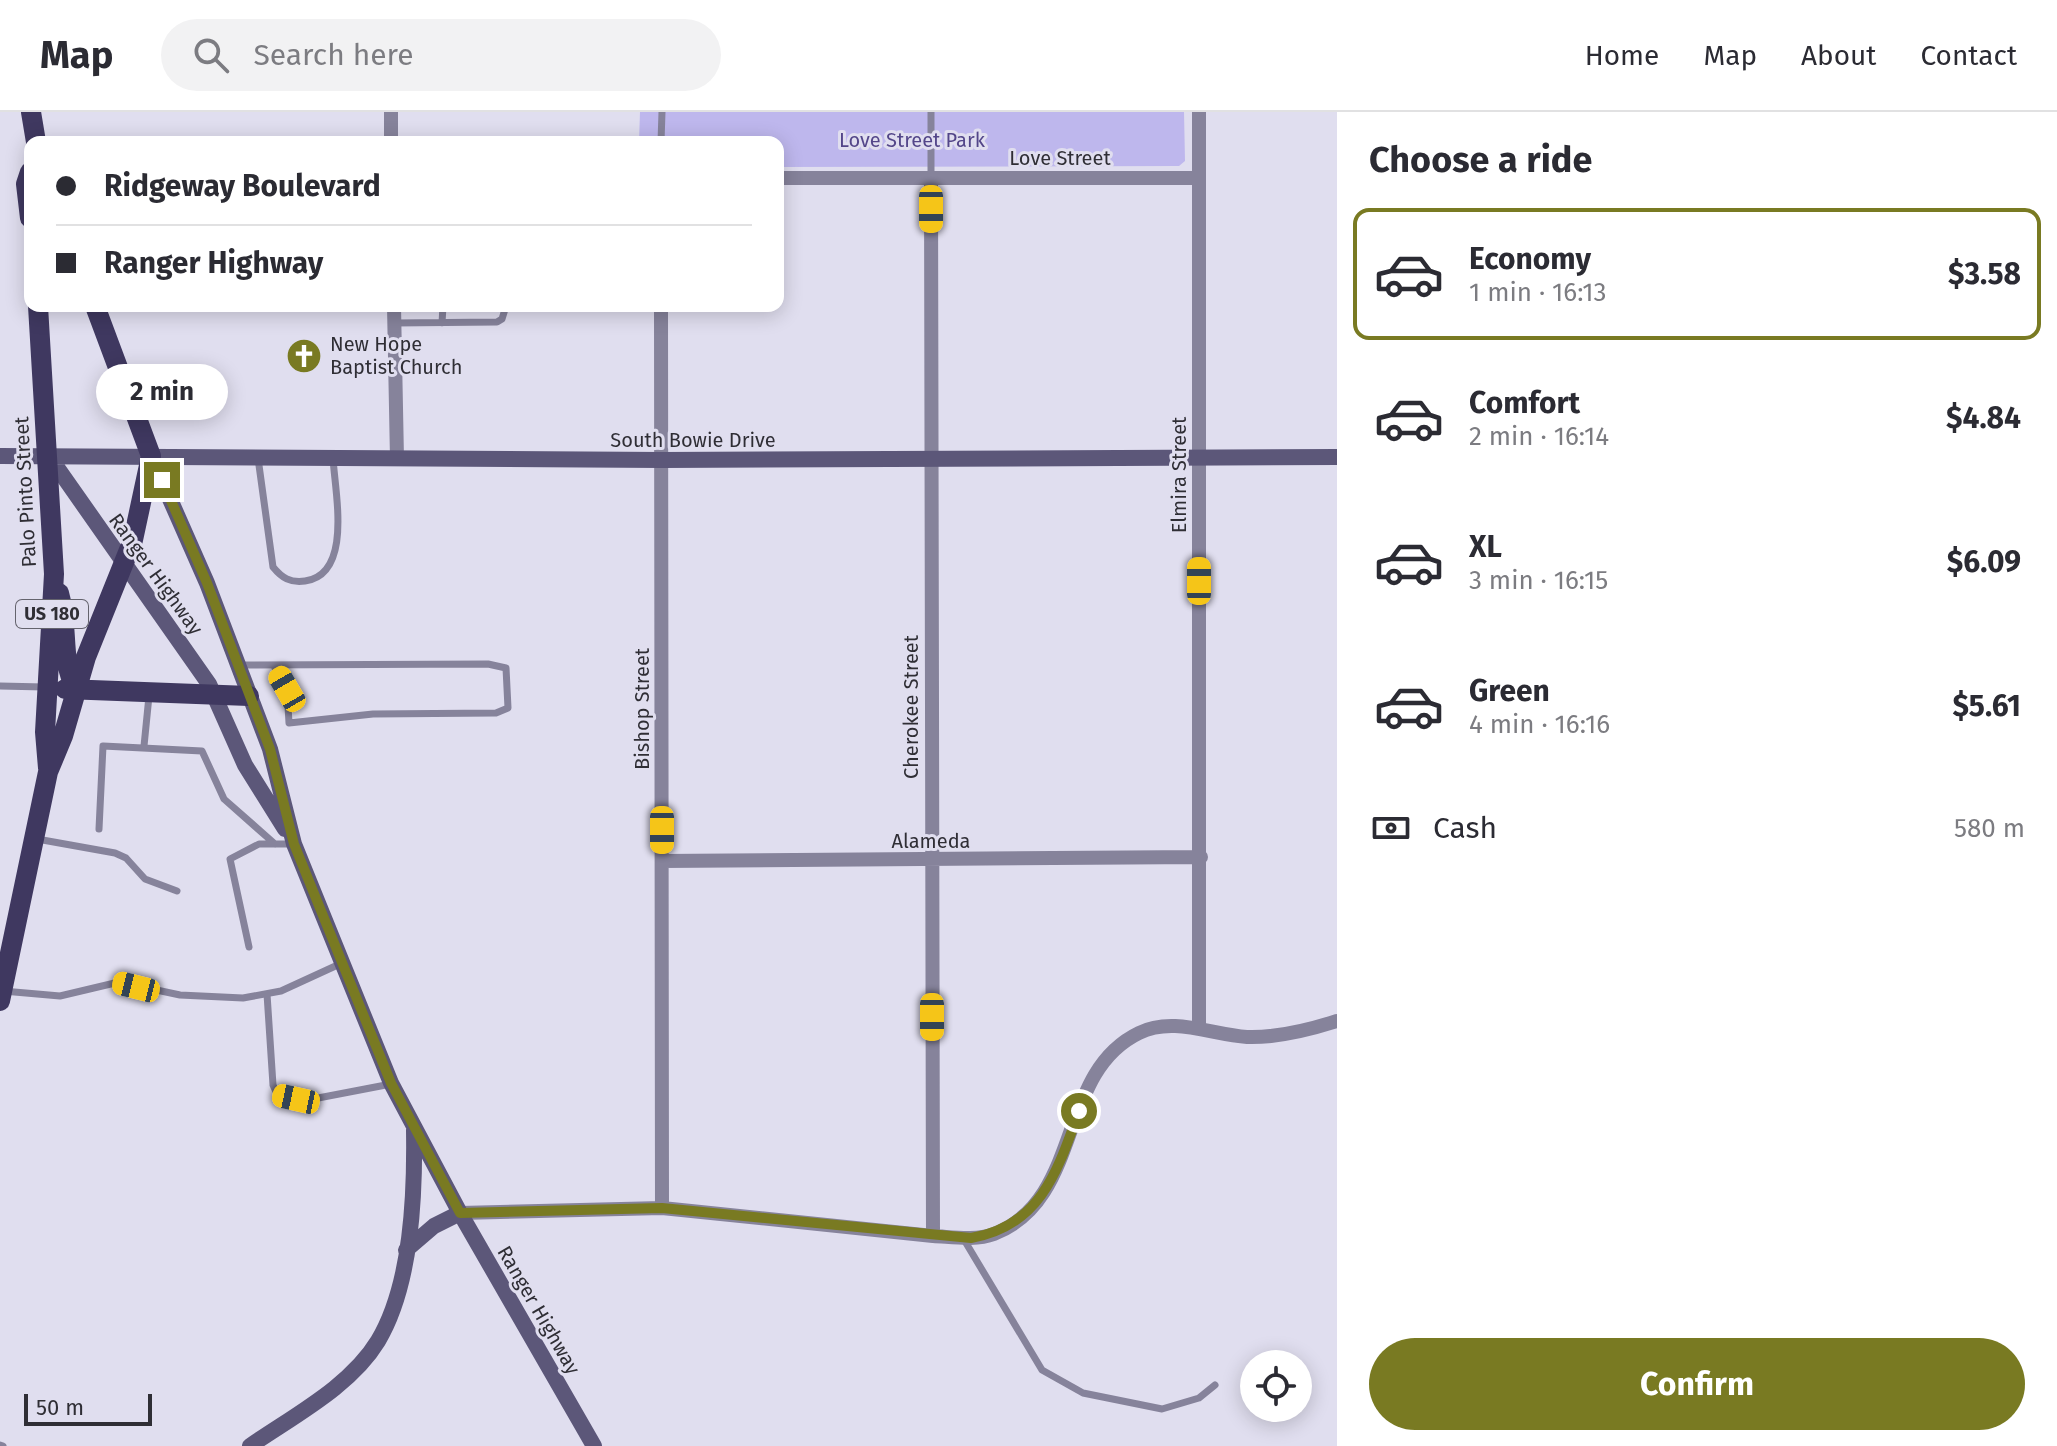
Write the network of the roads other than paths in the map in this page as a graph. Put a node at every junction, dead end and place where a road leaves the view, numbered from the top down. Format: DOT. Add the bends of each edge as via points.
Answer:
graph roads {
  1 [pos="31,112"];
  2 [pos="391,112"];
  3 [pos="662,112"];
  4 [pos="931,112"];
  5 [pos="1199,112"];
  6 [pos="35,136"];
  7 [pos="391,136"];
  8 [pos="661,136"];
  9 [pos="784,178"];
  10 [pos="931,178"];
  11 [pos="1198,178"];
  12 [pos="38,312"];
  13 [pos="89,312"];
  14 [pos="97,312"];
  15 [pos="394,312"];
  16 [pos="443,312"];
  17 [pos="504,312"];
  18 [pos="661,312"];
  19 [pos="394,323"];
  20 [pos="442,323"];
  21 [pos="103,327"];
  22 [pos="0,456"];
  23 [pos="49,456"];
  24 [pos="151,456"];
  25 [pos="1337,457"];
  26 [pos="258,458"];
  27 [pos="333,458"];
  28 [pos="1199,458"];
  29 [pos="397,459"];
  30 [pos="931,459"];
  31 [pos="662,460"];
  32 [pos="124,561"];
  33 [pos="54,574"];
  34 [pos="237,665"];
  35 [pos="274,666"];
  36 [pos="0,686"];
  37 [pos="50,688"];
  38 [pos="76,689"];
  39 [pos="149,694"];
  40 [pos="214,696"];
  41 [pos="249,696"];
  42 [pos="144,746"];
  43 [pos="48,772"];
  44 [pos="99,829"];
  45 [pos="34,838"];
  46 [pos="275,844"];
  47 [pos="294,844"];
  48 [pos="1201,857"];
  49 [pos="662,861"];
  50 [pos="931,861"];
  51 [pos="177,891"];
  52 [pos="249,947"];
  53 [pos="342,963"];
  54 [pos="267,994"];
  55 [pos="1,996"];
  56 [pos="1337,1021"];
  57 [pos="1199,1029"];
  58 [pos="391,1083"];
  59 [pos="414,1126"];
  60 [pos="662,1208"];
  61 [pos="460,1213"];
  62 [pos="933,1236"];
  63 [pos="963,1238"];
  64 [pos="406,1250"];
  65 [pos="1215,1385"];
  66 [pos="250,1446"];
  67 [pos="594,1446"];
  1 -- 6 [label="main road"];
  2 -- 7 [label="street"];
  3 -- 8 [label="lane"];
  4 -- 10 [label="lane"];
  5 -- 11 [label="street, Elmira Street"];
  9 -- 10 [label="street, Love Street"];
  10 -- 11 [label="street, Love Street"];
  10 -- 30 [label="street, Cherokee Street"];
  11 -- 28 [label="street, Elmira Street"];
  12 -- 23 [label="main road, Palo Pinto Street / US 180"];
  13 -- 21 [label="main road"];
  14 -- 21 [label="main road"];
  15 -- 19 [label="street"];
  16 -- 20 [label="lane"];
  17 -- 20 [label="lane" via="497,322"];
  18 -- 31 [label="street, Bishop Street"];
  19 -- 20 [label="lane"];
  19 -- 29 [label="street"];
  21 -- 24 [label="main road"];
  22 -- 23 [label="main road, South Bowie Drive"];
  23 -- 24 [label="main road, South Bowie Drive"];
  23 -- 32 [label="main road, Ranger Highway"];
  23 -- 33 [label="main road, Palo Pinto Street / US 180"];
  24 -- 26 [label="main road, South Bowie Drive"];
  24 -- 32 [label="main road, US 180"];
  24 -- 34 [label="main road, Ranger Highway"];
  25 -- 28 [label="main road, South Bowie Drive"];
  26 -- 27 [label="main road, South Bowie Drive"];
  26 -- 27 [label="lane" via="273,567 282,577 299,582 322,576 334,560"];
  27 -- 29 [label="main road, South Bowie Drive"];
  28 -- 30 [label="main road, South Bowie Drive"];
  28 -- 48 [label="street, Elmira Street"];
  29 -- 31 [label="main road, South Bowie Drive"];
  30 -- 31 [label="main road, South Bowie Drive"];
  30 -- 50 [label="street, Cherokee Street"];
  31 -- 49 [label="street, Bishop Street"];
  32 -- 38 [label="main road, US 180"];
  32 -- 40 [label="main road, Ranger Highway"];
  33 -- 37 [label="main road, Palo Pinto Street / US 180"];
  33 -- 38 [label="main road" via="67,621 66,672"];
  34 -- 35 [label="lane"];
  34 -- 41 [label="main road, Ranger Highway"];
  35 -- 35 [label="lane" via="488,664 506,668 508,708 496,713 373,714 289,723 287,689"];
  36 -- 37 [label="lane"];
  37 -- 38 [label="main road"];
  37 -- 43 [label="main road, Palo Pinto Street / US 180"];
  38 -- 39 [label="main road"];
  38 -- 43 [label="main road, US 180"];
  39 -- 40 [label="main road"];
  39 -- 42 [label="lane"];
  40 -- 41 [label="main road"];
  40 -- 47 [label="main road, Ranger Highway" via="245,765"];
  41 -- 47 [label="main road, Ranger Highway" via="270,749"];
  42 -- 44 [label="lane" via="103,746"];
  42 -- 46 [label="lane" via="202,751 224,799"];
  43 -- 45 [label="main road, US 180"];
  45 -- 51 [label="lane" via="115,853 145,879"];
  45 -- 55 [label="main road, US 180"];
  46 -- 47 [label="lane"];
  46 -- 52 [label="lane" via="259,844 230,859"];
  47 -- 53 [label="main road, Ranger Highway"];
  48 -- 50 [label="street, Alameda"];
  48 -- 57 [label="street, Elmira Street"];
  49 -- 50 [label="street, Alameda"];
  49 -- 60 [label="street, Bishop Street"];
  50 -- 62 [label="street, Cherokee Street"];
  53 -- 54 [label="lane"];
  53 -- 58 [label="main road, Ranger Highway"];
  54 -- 55 [label="lane" via="180,995 119,982 60,996"];
  54 -- 58 [label="lane" via="278,1096 313,1099"];
  56 -- 57 [label="street" via="1249,1037"];
  57 -- 63 [label="street" via="1139,1032 1106,1058 1087,1087 1052,1183 1013,1224"];
  58 -- 59 [label="main road, Ranger Highway"];
  59 -- 61 [label="main road, Ranger Highway"];
  59 -- 64 [label="main road"];
  60 -- 61 [label="street"];
  60 -- 62 [label="street"];
  61 -- 64 [label="main road"];
  61 -- 67 [label="main road, Ranger Highway"];
  62 -- 63 [label="street"];
  63 -- 65 [label="lane" via="1042,1370 1083,1393 1162,1409 1199,1398"];
  64 -- 66 [label="main road" via="378,1340 326,1393"];
}
